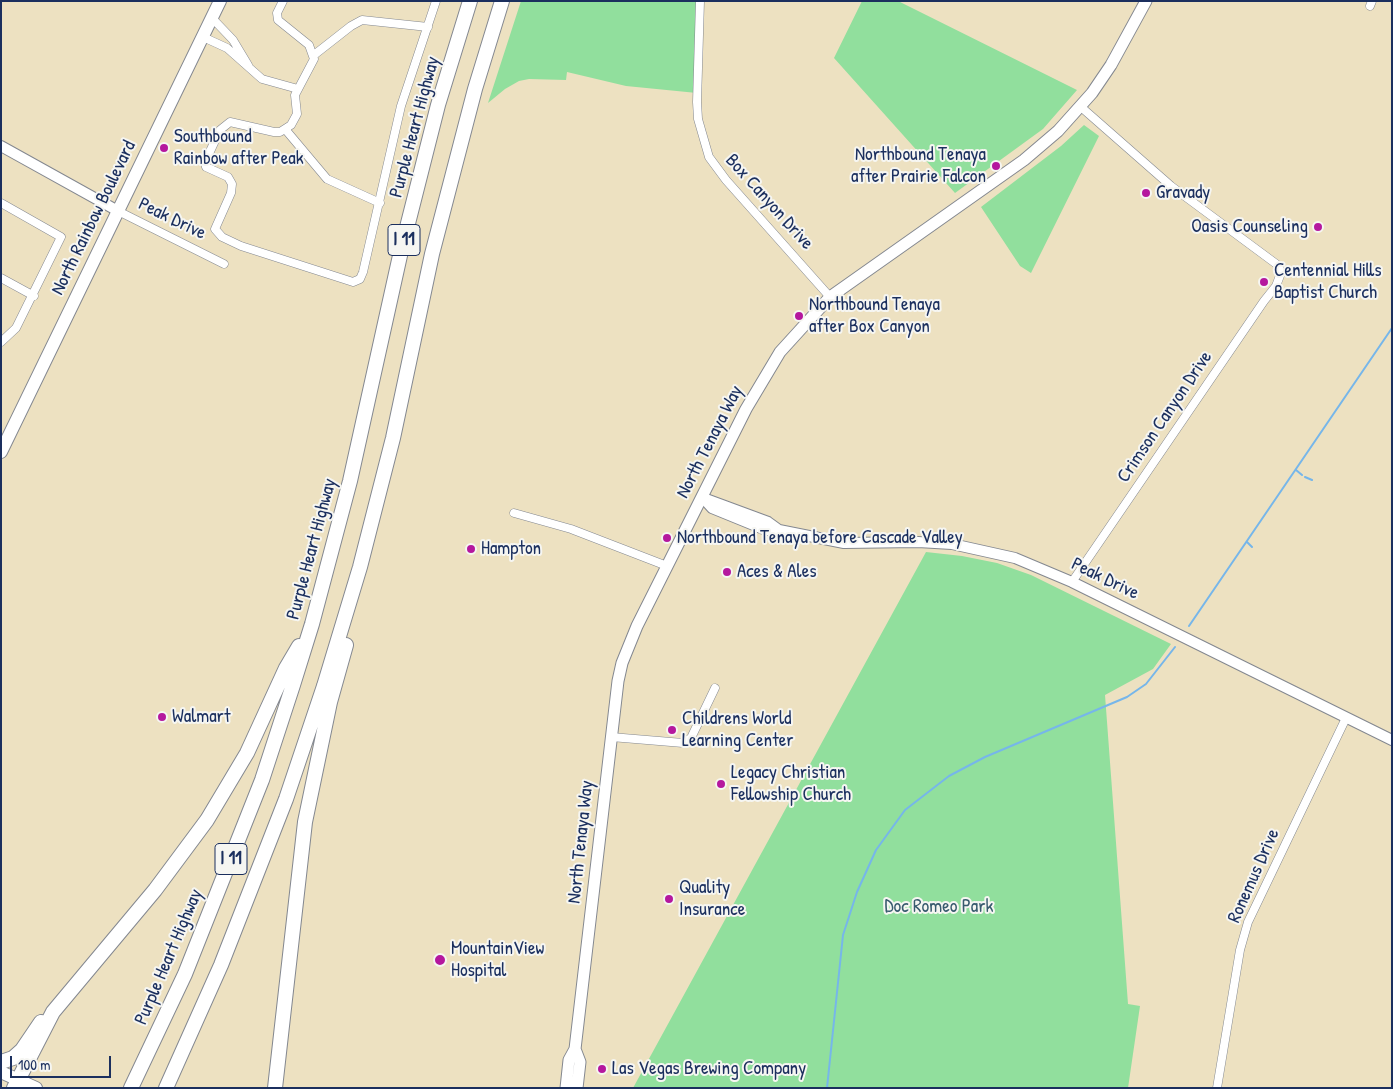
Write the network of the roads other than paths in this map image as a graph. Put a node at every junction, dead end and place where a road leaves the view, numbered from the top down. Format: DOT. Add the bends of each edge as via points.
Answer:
graph roads {
  1 [pos="220,1"];
  2 [pos="282,1"];
  3 [pos="436,1"];
  4 [pos="470,1"];
  5 [pos="502,1"];
  6 [pos="700,1"];
  7 [pos="1146,1"];
  8 [pos="212,18"];
  9 [pos="428,27"];
  10 [pos="203,37"];
  11 [pos="314,55"];
  12 [pos="252,71"];
  13 [pos="298,89"];
  14 [pos="1080,107"];
  15 [pos="285,129"];
  16 [pos="1,146"];
  17 [pos="1,203"];
  18 [pos="380,203"];
  19 [pos="118,212"];
  20 [pos="224,264"];
  21 [pos="1,278"];
  22 [pos="34,296"];
  23 [pos="830,297"];
  24 [pos="1,342"];
  25 [pos="5,435"];
  26 [pos="393,438"];
  27 [pos="1,452"];
  28 [pos="703,498"];
  29 [pos="514,512"];
  30 [pos="667,566"];
  31 [pos="1072,582"];
  32 [pos="312,624"];
  33 [pos="715,688"];
  34 [pos="1346,718"];
  35 [pos="611,737"];
  36 [pos="1392,740"];
  37 [pos="53,1012"];
  38 [pos="186,1045"];
  39 [pos="575,1049"];
  40 [pos="1,1062"];
  41 [pos="1,1072"];
  42 [pos="16,1084"];
  43 [pos="36,1088"];
  44 [pos="131,1088"];
  45 [pos="166,1088"];
  46 [pos="173,1088"];
  47 [pos="275,1088"];
  48 [pos="566,1088"];
  49 [pos="577,1088"];
  50 [pos="1216,1088"];
  1 -- 8 [label="main road, North Rainbow Boulevard"];
  2 -- 11 [label="street" via="278,20 309,46"];
  3 -- 9 [label="street"];
  4 -- 32 [label="highway, Purple Heart Highway / I 11" via="438,105 401,251 350,481"];
  5 -- 26 [label="highway, I 11" via="475,89 432,254"];
  6 -- 23 [label="street, Box Canyon Drive" via="698,119 711,163"];
  7 -- 14 [label="main road, North Tenaya Way" via="1112,66"];
  8 -- 10 [label="main road, North Rainbow Boulevard"];
  8 -- 12 [label="street" via="233,40"];
  9 -- 11 [label="street" via="362,20"];
  9 -- 18 [label="street" via="401,106"];
  10 -- 12 [label="street" via="227,48"];
  10 -- 19 [label="main road, North Rainbow Boulevard"];
  11 -- 13 [label="street"];
  12 -- 13 [label="street" via="262,78"];
  13 -- 15 [label="street" via="295,95 297,114"];
  14 -- 23 [label="main road, North Tenaya Way" via="1024,160"];
  14 -- 31 [label="street, Crimson Canyon Drive" via="1171,186 1281,270 1276,286"];
  15 -- 18 [label="street" via="328,179"];
  15 -- 18 [label="street" via="268,132 230,122 220,130 204,162 206,167 228,177 232,184 231,194 215,226 219,235 241,246 352,282 360,279 363,272"];
  16 -- 19 [label="street, Peak Drive"];
  17 -- 22 [label="street" via="61,237"];
  19 -- 20 [label="street, Peak Drive"];
  19 -- 25 [label="main road, North Rainbow Boulevard"];
  21 -- 22 [label="street"];
  22 -- 24 [label="street" via="16,328"];
  23 -- 28 [label="main road, North Tenaya Way" via="799,329 764,376"];
  25 -- 27 [label="main road, North Rainbow Boulevard"];
  26 -- 38 [label="highway, I 11" via="360,567 286,799"];
  26 -- 47 [label="highway" via="391,477 330,702 309,800"];
  28 -- 30 [label="main road, North Tenaya Way"];
  28 -- 31 [label="street, Peak Drive" via="768,522 779,530 844,543 918,542 971,546 1023,560"];
  29 -- 30 [label="street" via="571,529"];
  30 -- 35 [label="main road, North Tenaya Way" via="622,663"];
  31 -- 34 [label="street, Peak Drive"];
  32 -- 37 [label="highway" via="286,668 247,753 207,820 155,890"];
  32 -- 44 [label="highway, Purple Heart Highway / I 11" via="262,780 185,974"];
  33 -- 35 [label="street" via="691,738 683,743"];
  34 -- 36 [label="street, Peak Drive"];
  34 -- 50 [label="street, Ronemus Drive" via="1248,922 1240,950"];
  35 -- 39 [label="main road, North Tenaya Way"];
  37 -- 40 [label="highway" via="38,1023 22,1050"];
  37 -- 42 [label="highway"];
  38 -- 45 [label="highway, I 11"];
  38 -- 46 [label="highway"];
  39 -- 48 [label="main road, North Tenaya Way" via="569,1060"];
  39 -- 49 [label="main road, North Tenaya Way" via="580,1062"];
  41 -- 42 [label="main road"];
  42 -- 43 [label="main road"];
}
